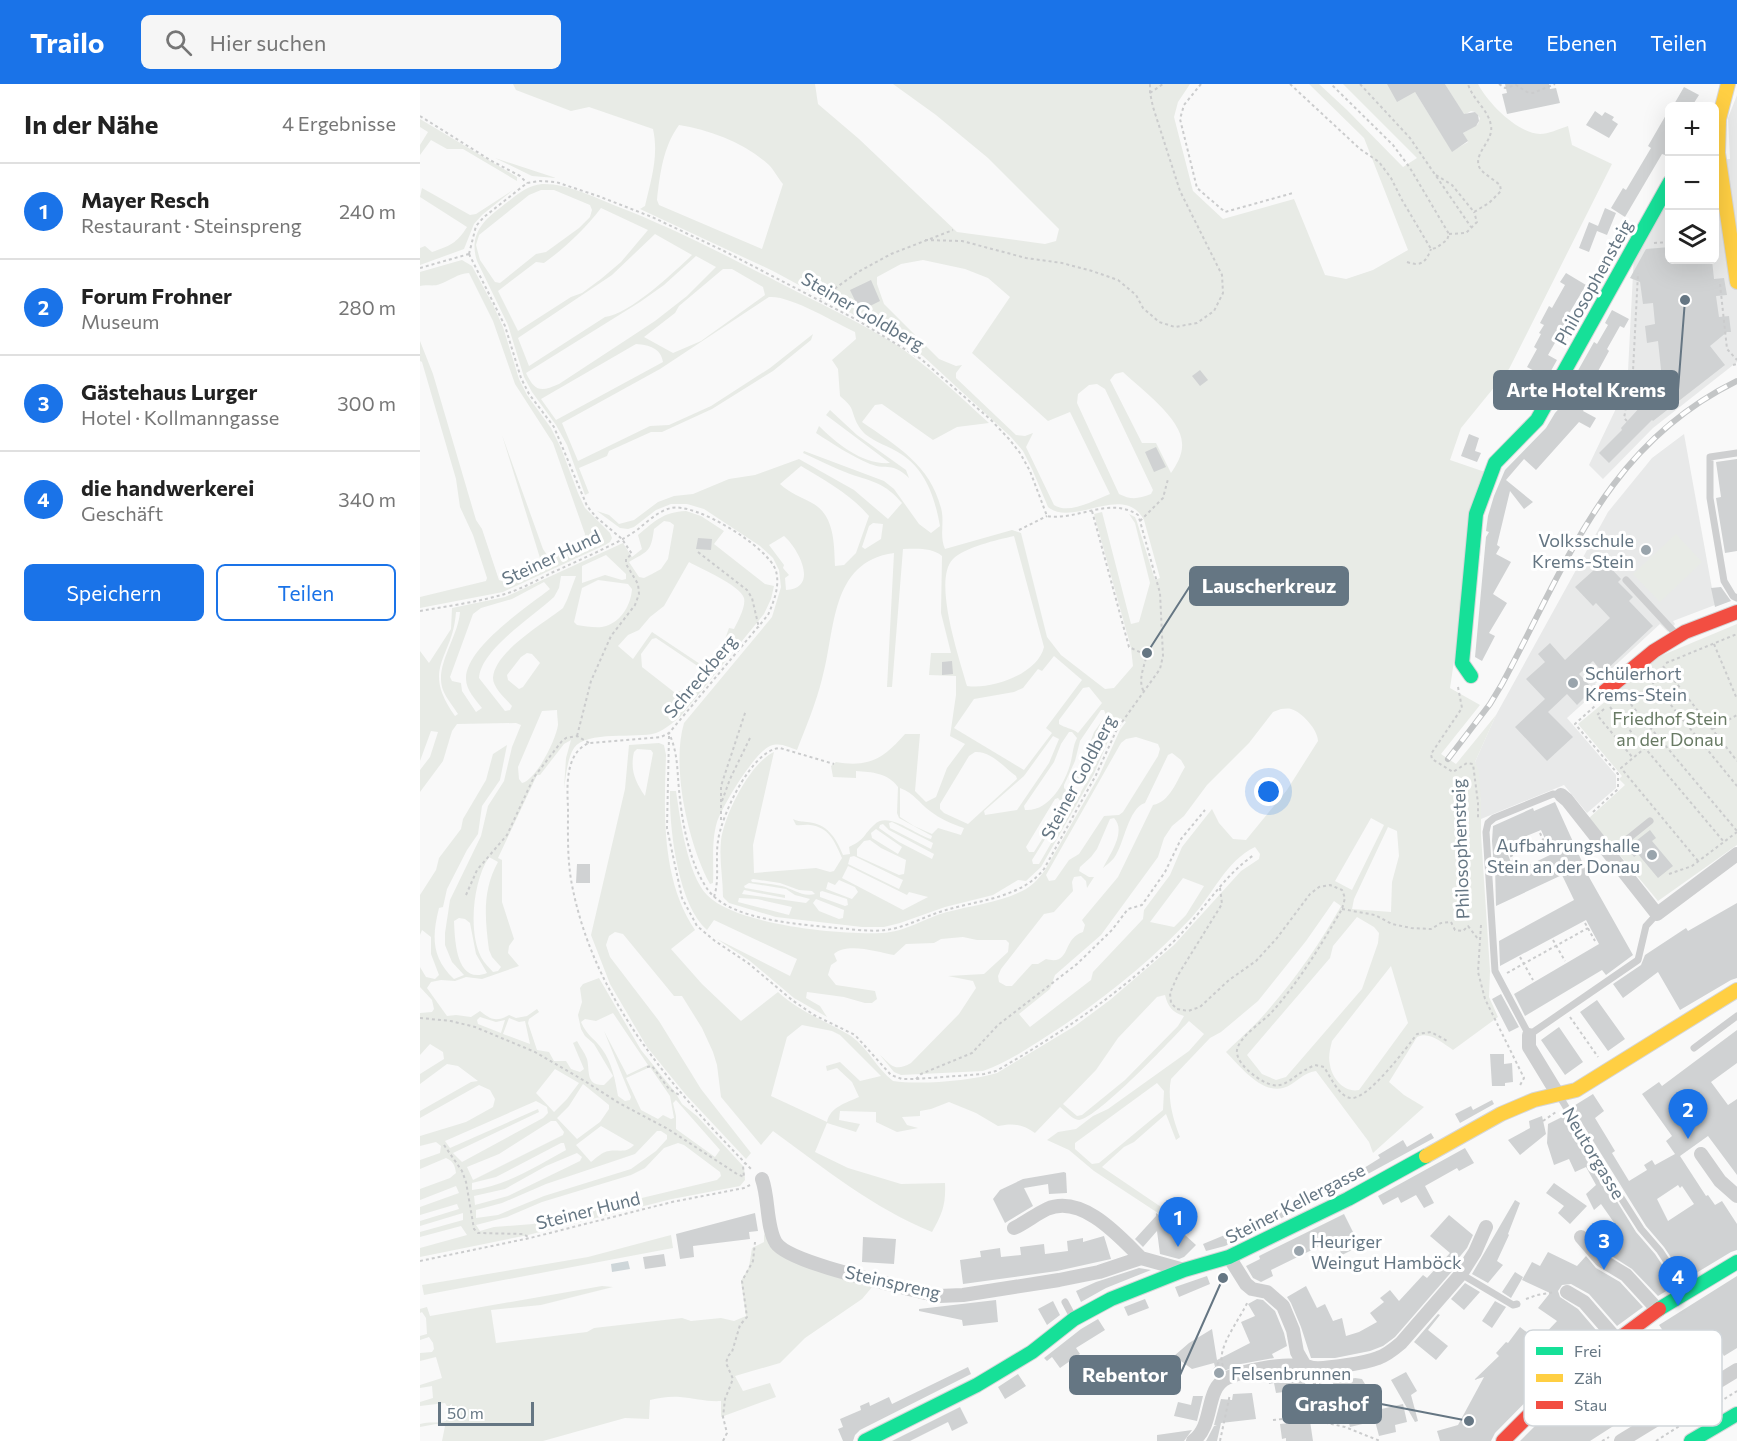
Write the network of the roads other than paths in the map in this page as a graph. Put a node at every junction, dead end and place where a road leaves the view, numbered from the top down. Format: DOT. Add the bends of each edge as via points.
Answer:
graph roads {
  1 [pos="1728,84"];
  2 [pos="1719,119"];
  3 [pos="1717,156"];
  4 [pos="1665,191"];
  5 [pos="1737,282"];
  6 [pos="1737,453"];
  7 [pos="1626,580"];
  8 [pos="1737,598"];
  9 [pos="1737,612"];
  10 [pos="1679,636"];
  11 [pos="1471,676"];
  12 [pos="1608,699"];
  13 [pos="1561,795"];
  14 [pos="1650,821"];
  15 [pos="1609,854"];
  16 [pos="1737,854"];
  17 [pos="1657,914"];
  18 [pos="1737,990"];
  19 [pos="1737,1016"];
  20 [pos="1529,1035"];
  21 [pos="1694,1048"];
  22 [pos="1557,1093"];
  23 [pos="1701,1154"];
  24 [pos="762,1179"];
  25 [pos="1737,1196"];
  26 [pos="1486,1227"];
  27 [pos="1014,1228"];
  28 [pos="1581,1238"];
  29 [pos="1229,1257"];
  30 [pos="1141,1258"];
  31 [pos="1737,1262"];
  32 [pos="1184,1270"];
  33 [pos="1673,1271"];
  34 [pos="1461,1274"];
  35 [pos="1567,1292"];
  36 [pos="1065,1302"];
  37 [pos="1517,1304"];
  38 [pos="1658,1310"];
  39 [pos="1074,1319"];
  40 [pos="1608,1330"];
  41 [pos="1632,1330"];
  42 [pos="1295,1343"];
  43 [pos="1305,1366"];
  44 [pos="1273,1367"];
  45 [pos="1737,1370"];
  46 [pos="1722,1379"];
  47 [pos="1737,1414"];
  48 [pos="1524,1420"];
  49 [pos="1722,1423"];
  50 [pos="1645,1426"];
  51 [pos="1717,1426"];
  52 [pos="865,1441"];
  53 [pos="1193,1441"];
  54 [pos="1503,1441"];
  55 [pos="1621,1441"];
  56 [pos="1691,1441"];
  1 -- 2 [label="street"];
  3 -- 5 [label="street" via="1726,177"];
  4 -- 11 [label="street, Philosophensteig" via="1537,420 1495,463 1483,492 1476,514 1462,663"];
  6 -- 8 [label="lane" via="1710,457 1710,498 1724,581"];
  7 -- 10 [label="lane"];
  9 -- 10 [label="street"];
  10 -- 12 [label="street" via="1654,651"];
  13 -- 15 [label="street"];
  13 -- 20 [label="lane" via="1553,794 1494,818 1486,832 1495,971"];
  14 -- 15 [label="lane"];
  15 -- 17 [label="street"];
  16 -- 17 [label="street"];
  17 -- 20 [label="lane" via="1646,926 1638,960"];
  18 -- 22 [label="street, Steiner Kellergasse" via="1585,1085"];
  19 -- 21 [label="lane"];
  20 -- 22 [label="street" via="1528,1047"];
  22 -- 29 [label="street, Steiner Kellergasse" via="1501,1114 1348,1199"];
  22 -- 33 [label="lane, Neutorgasse" via="1641,1229"];
  23 -- 25 [label="street" via="1720,1181"];
  24 -- 30 [label="street, Steinspreng" via="775,1241 786,1252 939,1296 1059,1280"];
  26 -- 34 [label="street"];
  27 -- 30 [label="street" via="1047,1209 1080,1209 1121,1238"];
  28 -- 38 [label="street" via="1601,1260 1626,1275"];
  29 -- 32 [label="street, Steiner Kellergasse"];
  29 -- 42 [label="street" via="1246,1284 1267,1292 1283,1306"];
  30 -- 32 [label="street"];
  31 -- 38 [label="street" via="1684,1290"];
  32 -- 39 [label="street, Steiner Kellergasse" via="1111,1299"];
  34 -- 37 [label="lane"];
  34 -- 43 [label="street" via="1390,1352 1368,1361"];
  35 -- 40 [label="street" via="1584,1302"];
  36 -- 39 [label="lane"];
  38 -- 41 [label="street"];
  39 -- 52 [label="street, Steiner Kellergasse" via="1032,1352 977,1385"];
  42 -- 43 [label="street"];
  42 -- 44 [label="street"];
  43 -- 44 [label="street"];
  44 -- 53 [label="street" via="1228,1377 1217,1387 1206,1425"];
  45 -- 46 [label="street"];
  47 -- 49 [label="street"];
  48 -- 54 [label="street"];
  50 -- 55 [label="street"];
  51 -- 56 [label="street"];
}
